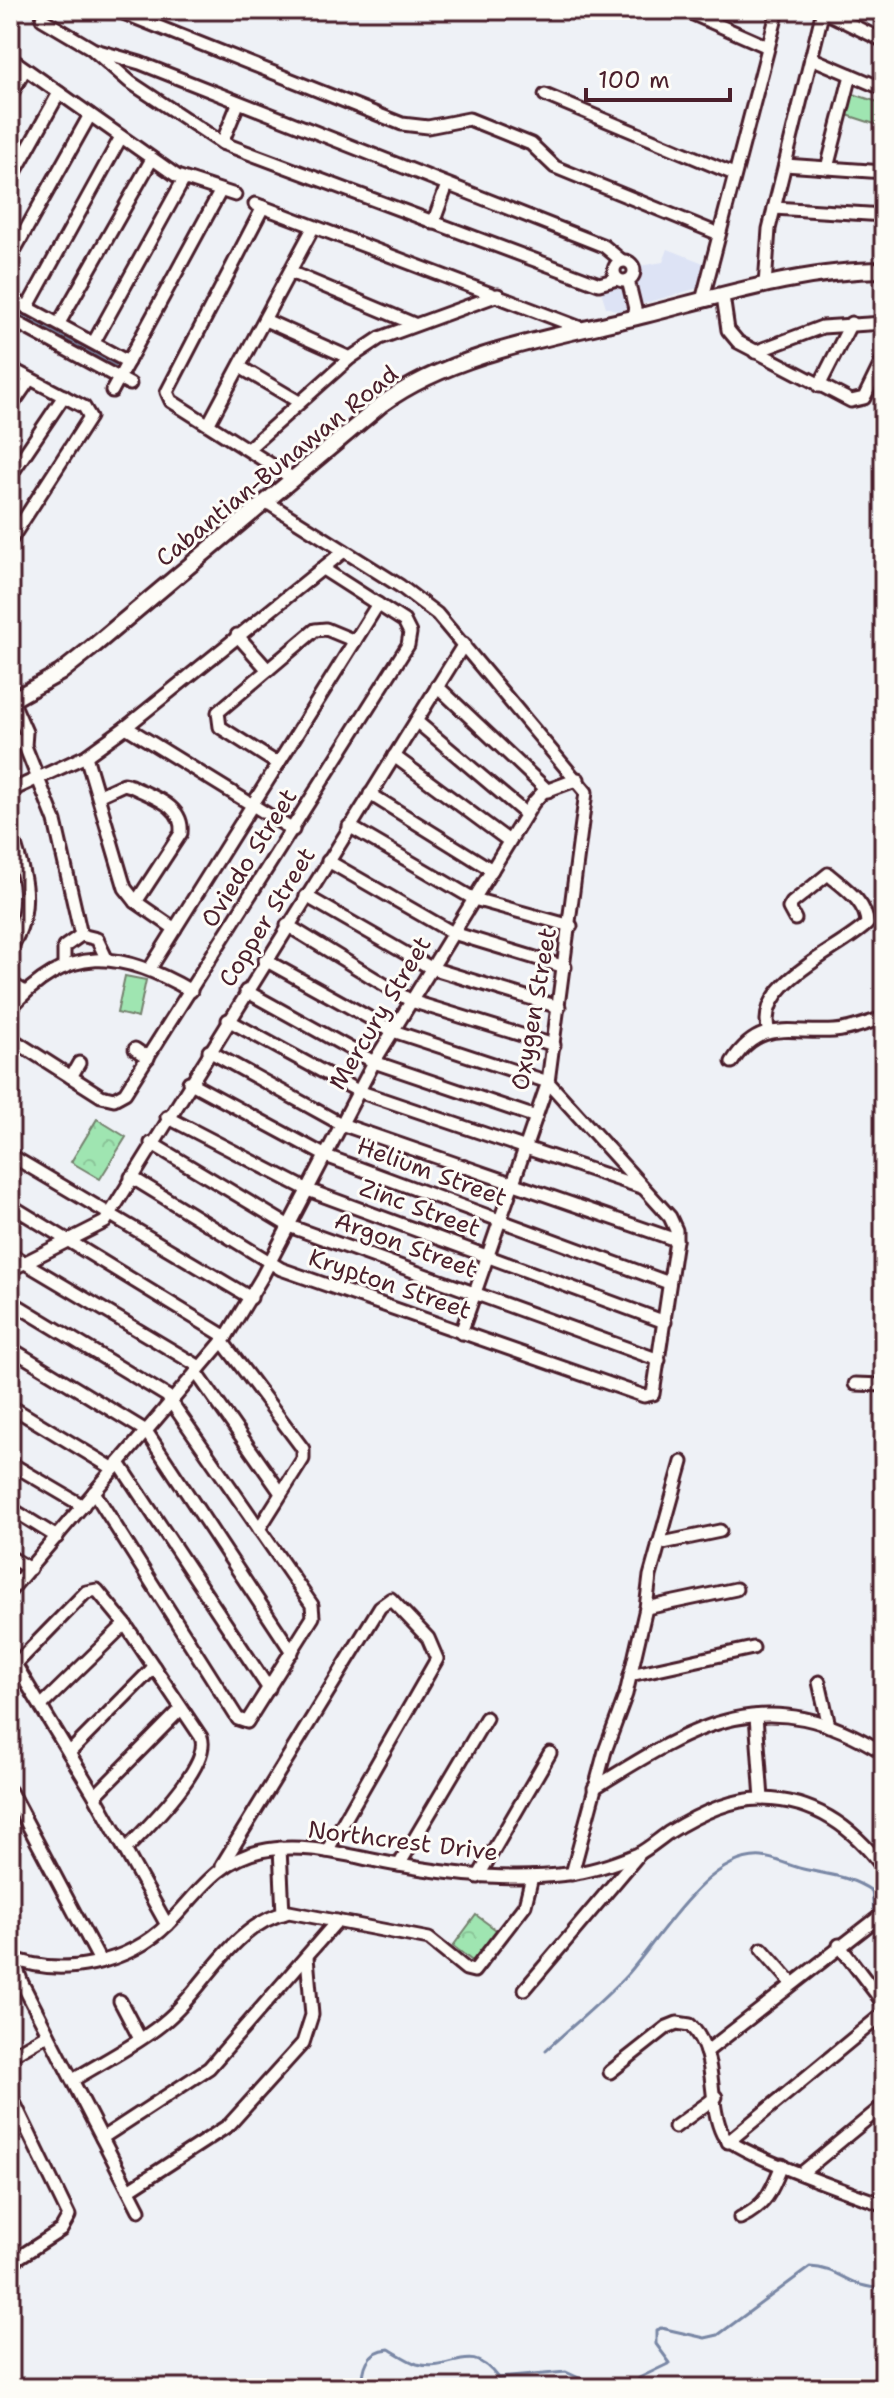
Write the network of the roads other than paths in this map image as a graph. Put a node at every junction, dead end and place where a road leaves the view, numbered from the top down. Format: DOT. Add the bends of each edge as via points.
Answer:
graph roads {
  1 [pos="116,10"];
  2 [pos="684,10"];
  3 [pos="778,10"];
  4 [pos="823,11"];
  5 [pos="42,19"];
  6 [pos="884,41"];
  7 [pos="768,47"];
  8 [pos="91,48"];
  9 [pos="10,58"];
  10 [pos="811,58"];
  11 [pos="140,63"];
  12 [pos="25,69"];
  13 [pos="851,75"];
  14 [pos="130,82"];
  15 [pos="884,89"];
  16 [pos="59,93"];
  17 [pos="545,95"];
  18 [pos="10,97"];
  19 [pos="238,104"];
  20 [pos="90,115"];
  21 [pos="121,137"];
  22 [pos="222,143"];
  23 [pos="152,159"];
  24 [pos="785,165"];
  25 [pos="827,168"];
  26 [pos="884,172"];
  27 [pos="734,174"];
  28 [pos="184,179"];
  29 [pos="10,181"];
  30 [pos="447,185"];
  31 [pos="220,192"];
  32 [pos="235,195"];
  33 [pos="774,208"];
  34 [pos="884,215"];
  35 [pos="433,223"];
  36 [pos="313,228"];
  37 [pos="719,234"];
  38 [pos="10,258"];
  39 [pos="884,270"];
  40 [pos="290,272"];
  41 [pos="623,280"];
  42 [pos="765,285"];
  43 [pos="498,295"];
  44 [pos="723,296"];
  45 [pos="10,298"];
  46 [pos="702,301"];
  47 [pos="27,308"];
  48 [pos="637,317"];
  49 [pos="10,319"];
  50 [pos="265,320"];
  51 [pos="59,323"];
  52 [pos="851,323"];
  53 [pos="884,323"];
  54 [pos="414,324"];
  55 [pos="584,329"];
  56 [pos="94,342"];
  57 [pos="755,352"];
  58 [pos="884,357"];
  59 [pos="350,358"];
  60 [pos="128,362"];
  61 [pos="240,367"];
  62 [pos="10,368"];
  63 [pos="30,379"];
  64 [pos="124,381"];
  65 [pos="819,386"];
  66 [pos="112,391"];
  67 [pos="64,396"];
  68 [pos="299,402"];
  69 [pos="10,408"];
  70 [pos="209,423"];
  71 [pos="249,448"];
  72 [pos="10,476"];
  73 [pos="292,478"];
  74 [pos="265,501"];
  75 [pos="10,541"];
  76 [pos="344,551"];
  77 [pos="323,569"];
  78 [pos="378,604"];
  79 [pos="237,635"];
  80 [pos="355,641"];
  81 [pos="464,644"];
  82 [pos="268,670"];
  83 [pos="437,686"];
  84 [pos="11,700"];
  85 [pos="416,721"];
  86 [pos="126,727"];
  87 [pos="10,729"];
  88 [pos="25,746"];
  89 [pos="86,756"];
  90 [pos="394,756"];
  91 [pos="278,764"];
  92 [pos="38,778"];
  93 [pos="578,779"];
  94 [pos="10,791"];
  95 [pos="548,791"];
  96 [pos="370,794"];
  97 [pos="100,795"];
  98 [pos="252,805"];
  99 [pos="526,814"];
  100 [pos="349,826"];
  101 [pos="10,830"];
  102 [pos="293,830"];
  103 [pos="509,841"];
  104 [pos="13,848"];
  105 [pos="328,861"];
  106 [pos="492,870"];
  107 [pos="306,896"];
  108 [pos="474,899"];
  109 [pos="136,902"];
  110 [pos="795,919"];
  111 [pos="287,925"];
  112 [pos="571,926"];
  113 [pos="175,929"];
  114 [pos="453,933"];
  115 [pos="14,934"];
  116 [pos="81,935"];
  117 [pos="10,949"];
  118 [pos="106,958"];
  119 [pos="265,960"];
  120 [pos="64,967"];
  121 [pos="151,967"];
  122 [pos="565,967"];
  123 [pos="431,968"];
  124 [pos="10,983"];
  125 [pos="191,991"];
  126 [pos="246,991"];
  127 [pos="25,992"];
  128 [pos="411,1001"];
  129 [pos="559,1007"];
  130 [pos="10,1009"];
  131 [pos="884,1018"];
  132 [pos="228,1020"];
  133 [pos="393,1031"];
  134 [pos="769,1032"];
  135 [pos="10,1038"];
  136 [pos="554,1045"];
  137 [pos="135,1049"];
  138 [pos="209,1051"];
  139 [pos="148,1058"];
  140 [pos="374,1062"];
  141 [pos="732,1062"];
  142 [pos="79,1063"];
  143 [pos="71,1077"];
  144 [pos="189,1082"];
  145 [pos="548,1082"];
  146 [pos="358,1091"];
  147 [pos="167,1117"];
  148 [pos="536,1117"];
  149 [pos="341,1124"];
  150 [pos="151,1143"];
  151 [pos="525,1148"];
  152 [pos="10,1155"];
  153 [pos="326,1156"];
  154 [pos="131,1177"];
  155 [pos="513,1182"];
  156 [pos="641,1187"];
  157 [pos="308,1190"];
  158 [pos="10,1205"];
  159 [pos="109,1213"];
  160 [pos="501,1219"];
  161 [pos="289,1226"];
  162 [pos="676,1235"];
  163 [pos="72,1241"];
  164 [pos="10,1254"];
  165 [pos="487,1256"];
  166 [pos="270,1262"];
  167 [pos="25,1263"];
  168 [pos="10,1270"];
  169 [pos="669,1283"];
  170 [pos="475,1292"];
  171 [pos="251,1298"];
  172 [pos="10,1301"];
  173 [pos="665,1322"];
  174 [pos="461,1333"];
  175 [pos="224,1339"];
  176 [pos="10,1348"];
  177 [pos="659,1360"];
  178 [pos="198,1369"];
  179 [pos="855,1384"];
  180 [pos="884,1385"];
  181 [pos="171,1401"];
  182 [pos="10,1406"];
  183 [pos="146,1431"];
  184 [pos="682,1462"];
  185 [pos="10,1463"];
  186 [pos="116,1466"];
  187 [pos="94,1492"];
  188 [pos="281,1493"];
  189 [pos="83,1506"];
  190 [pos="10,1508"];
  191 [pos="259,1529"];
  192 [pos="720,1531"];
  193 [pos="57,1537"];
  194 [pos="658,1544"];
  195 [pos="10,1557"];
  196 [pos="30,1569"];
  197 [pos="736,1589"];
  198 [pos="10,1591"];
  199 [pos="646,1608"];
  200 [pos="125,1624"];
  201 [pos="753,1648"];
  202 [pos="292,1652"];
  203 [pos="13,1667"];
  204 [pos="154,1667"];
  205 [pos="630,1675"];
  206 [pos="819,1682"];
  207 [pos="269,1689"];
  208 [pos="42,1705"];
  209 [pos="181,1709"];
  210 [pos="756,1716"];
  211 [pos="486,1718"];
  212 [pos="829,1726"];
  213 [pos="69,1753"];
  214 [pos="550,1753"];
  215 [pos="884,1753"];
  216 [pos="594,1788"];
  217 [pos="10,1791"];
  218 [pos="95,1796"];
  219 [pos="762,1799"];
  220 [pos="280,1848"];
  221 [pos="126,1849"];
  222 [pos="327,1851"];
  223 [pos="640,1853"];
  224 [pos="222,1865"];
  225 [pos="399,1865"];
  226 [pos="883,1867"];
  227 [pos="572,1874"];
  228 [pos="478,1877"];
  229 [pos="532,1877"];
  230 [pos="884,1913"];
  231 [pos="283,1914"];
  232 [pos="337,1921"];
  233 [pos="167,1925"];
  234 [pos="839,1945"];
  235 [pos="762,1949"];
  236 [pos="11,1955"];
  237 [pos="307,1957"];
  238 [pos="100,1961"];
  239 [pos="792,1983"];
  240 [pos="525,1989"];
  241 [pos="120,2001"];
  242 [pos="884,2004"];
  243 [pos="884,2013"];
  244 [pos="48,2034"];
  245 [pos="140,2039"];
  246 [pos="706,2052"];
  247 [pos="10,2056"];
  248 [pos="610,2072"];
  249 [pos="73,2080"];
  250 [pos="10,2094"];
  251 [pos="716,2097"];
  252 [pos="884,2105"];
  253 [pos="675,2127"];
  254 [pos="102,2138"];
  255 [pos="728,2142"];
  256 [pos="782,2165"];
  257 [pos="803,2172"];
  258 [pos="129,2190"];
  259 [pos="884,2205"];
  260 [pos="139,2210"];
  261 [pos="740,2218"];
  262 [pos="10,2263"];
  1 -- 37 [label="street" via="402,124 428,127 469,119 531,144 555,167"];
  2 -- 7 [label="street"];
  3 -- 7 [label="street"];
  4 -- 6 [label="street"];
  4 -- 10 [label="street"];
  5 -- 8 [label="street"];
  7 -- 27 [label="street"];
  8 -- 11 [label="street"];
  8 -- 14 [label="street"];
  9 -- 12 [label="street"];
  10 -- 13 [label="street"];
  10 -- 24 [label="street"];
  11 -- 14 [label="street"];
  11 -- 19 [label="street"];
  12 -- 16 [label="street"];
  12 -- 18 [label="street"];
  13 -- 15 [label="street"];
  13 -- 25 [label="street"];
  14 -- 22 [label="street"];
  16 -- 20 [label="street"];
  16 -- 29 [label="street"];
  17 -- 27 [label="street"];
  19 -- 22 [label="street"];
  19 -- 30 [label="street"];
  20 -- 21 [label="street"];
  20 -- 38 [label="street"];
  21 -- 23 [label="street"];
  21 -- 47 [label="street"];
  22 -- 35 [label="street"];
  23 -- 28 [label="street"];
  23 -- 51 [label="street"];
  24 -- 25 [label="street"];
  24 -- 33 [label="street"];
  25 -- 26 [label="street"];
  27 -- 37 [label="street"];
  28 -- 31 [label="street"];
  28 -- 56 [label="street"];
  30 -- 35 [label="street"];
  30 -- 41 [label="street" via="610,249 633,266 634,272"];
  31 -- 32 [label="street"];
  31 -- 60 [label="street"];
  33 -- 34 [label="street"];
  33 -- 42 [label="street"];
  35 -- 41 [label="street" via="599,284"];
  36 -- 40 [label="street"];
  36 -- 43 [label="street"];
  36 -- 70 [label="street" via="259,206 167,392 171,401"];
  37 -- 46 [label="street"];
  39 -- 42 [label="main road, Cabantian-Bunawan Road"];
  40 -- 50 [label="street"];
  40 -- 54 [label="street"];
  41 -- 48 [label="street"];
  42 -- 44 [label="main road, Cabantian-Bunawan Road"];
  43 -- 54 [label="street"];
  43 -- 55 [label="street"];
  44 -- 46 [label="main road, Cabantian-Bunawan Road"];
  44 -- 57 [label="street" via="728,330"];
  45 -- 47 [label="street"];
  46 -- 48 [label="main road, Cabantian-Bunawan Road"];
  47 -- 51 [label="street"];
  48 -- 55 [label="main road, Cabantian-Bunawan Road"];
  49 -- 64 [label="street"];
  50 -- 59 [label="street"];
  50 -- 61 [label="street"];
  51 -- 56 [label="street"];
  52 -- 53 [label="street"];
  52 -- 57 [label="street" via="808,331"];
  52 -- 65 [label="street"];
  54 -- 59 [label="street"];
  55 -- 73 [label="main road, Cabantian-Bunawan Road" via="422,379 382,404"];
  56 -- 60 [label="street"];
  57 -- 65 [label="street"];
  58 -- 65 [label="street" via="860,401"];
  59 -- 68 [label="street"];
  60 -- 64 [label="street"];
  61 -- 68 [label="street"];
  61 -- 70 [label="street"];
  62 -- 63 [label="street"];
  63 -- 67 [label="street"];
  63 -- 69 [label="street"];
  64 -- 66 [label="street"];
  67 -- 72 [label="street"];
  67 -- 75 [label="street" via="90,414 89,421"];
  68 -- 71 [label="street"];
  70 -- 71 [label="street"];
  71 -- 73 [label="street"];
  73 -- 74 [label="main road, Cabantian-Bunawan Road"];
  74 -- 76 [label="street"];
  74 -- 84 [label="main road, Cabantian-Bunawan Road" via="60,673"];
  76 -- 77 [label="street"];
  76 -- 81 [label="street" via="419,599"];
  77 -- 78 [label="street"];
  77 -- 79 [label="street"];
  78 -- 80 [label="street"];
  78 -- 102 [label="street, Oviedo Street" via="404,621 408,645"];
  79 -- 82 [label="street"];
  79 -- 86 [label="street"];
  80 -- 82 [label="street" via="334,631 315,630"];
  80 -- 91 [label="street"];
  81 -- 83 [label="street, Copper Street"];
  81 -- 93 [label="street"];
  82 -- 91 [label="street" via="218,712 217,719 220,727"];
  83 -- 85 [label="street, Copper Street"];
  83 -- 95 [label="street"];
  84 -- 88 [label="street" via="26,732"];
  85 -- 90 [label="street, Copper Street"];
  85 -- 99 [label="street"];
  86 -- 89 [label="street"];
  86 -- 98 [label="street"];
  87 -- 88 [label="street"];
  88 -- 92 [label="street"];
  89 -- 92 [label="street"];
  89 -- 97 [label="street"];
  90 -- 96 [label="street, Copper Street"];
  90 -- 103 [label="street"];
  91 -- 98 [label="street"];
  92 -- 94 [label="street"];
  92 -- 116 [label="street" via="63,850"];
  93 -- 95 [label="street, Mercury Street"];
  93 -- 112 [label="street, Oxygen Street" via="587,807"];
  95 -- 99 [label="street, Mercury Street"];
  96 -- 100 [label="street, Copper Street"];
  96 -- 106 [label="street"];
  97 -- 109 [label="street" via="121,877"];
  97 -- 109 [label="street" via="131,786 177,811 182,822 181,833"];
  98 -- 102 [label="street"];
  98 -- 113 [label="street"];
  99 -- 103 [label="street, Mercury Street"];
  100 -- 105 [label="street, Copper Street"];
  100 -- 108 [label="street"];
  101 -- 104 [label="street"];
  102 -- 125 [label="street, Oviedo Street"];
  103 -- 106 [label="street, Mercury Street"];
  104 -- 115 [label="street" via="28,893 26,915"];
  105 -- 107 [label="street, Copper Street"];
  105 -- 114 [label="street"];
  106 -- 108 [label="street, Mercury Street"];
  107 -- 111 [label="street, Copper Street"];
  107 -- 123 [label="street"];
  108 -- 112 [label="street"];
  108 -- 114 [label="street, Mercury Street"];
  109 -- 113 [label="street"];
  110 -- 134 [label="street" via="792,903 828,874 856,899 867,914 867,924 790,978 768,1003 764,1018"];
  111 -- 119 [label="street, Copper Street"];
  111 -- 128 [label="street"];
  112 -- 122 [label="street, Oxygen Street"];
  113 -- 121 [label="street"];
  114 -- 122 [label="street"];
  114 -- 123 [label="street, Mercury Street"];
  115 -- 117 [label="street"];
  116 -- 118 [label="street" via="97,939"];
  116 -- 120 [label="street" via="64,947"];
  118 -- 120 [label="street"];
  118 -- 121 [label="street"];
  119 -- 126 [label="street, Copper Street"];
  119 -- 133 [label="street"];
  120 -- 127 [label="street"];
  121 -- 125 [label="street"];
  122 -- 129 [label="street, Oxygen Street"];
  123 -- 128 [label="street, Mercury Street"];
  123 -- 129 [label="street"];
  124 -- 127 [label="street"];
  125 -- 139 [label="street, Oviedo Street"];
  126 -- 132 [label="street, Copper Street"];
  126 -- 140 [label="street"];
  127 -- 130 [label="street"];
  128 -- 133 [label="street, Mercury Street"];
  128 -- 136 [label="street"];
  129 -- 136 [label="street, Oxygen Street"];
  131 -- 134 [label="street" via="839,1030"];
  132 -- 138 [label="street, Copper Street"];
  132 -- 146 [label="street"];
  133 -- 140 [label="street, Mercury Street"];
  133 -- 145 [label="street"];
  134 -- 141 [label="street" via="745,1042"];
  135 -- 143 [label="street"];
  136 -- 145 [label="street, Oxygen Street"];
  137 -- 139 [label="street"];
  138 -- 144 [label="street, Copper Street"];
  138 -- 149 [label="street"];
  139 -- 143 [label="street, Oviedo Street" via="125,1093 114,1099"];
  140 -- 146 [label="street, Mercury Street"];
  140 -- 148 [label="street"];
  142 -- 143 [label="street"];
  144 -- 147 [label="street, Copper Street"];
  144 -- 153 [label="street, Helium Street"];
  145 -- 148 [label="street, Oxygen Street"];
  145 -- 156 [label="street"];
  146 -- 149 [label="street, Mercury Street"];
  146 -- 151 [label="street"];
  147 -- 150 [label="street, Copper Street"];
  147 -- 157 [label="street, Zinc Street"];
  148 -- 151 [label="street, Oxygen Street"];
  149 -- 153 [label="street, Mercury Street"];
  149 -- 155 [label="street"];
  150 -- 154 [label="street, Copper Street"];
  150 -- 161 [label="street, Argon Street"];
  151 -- 155 [label="street, Oxygen Street"];
  151 -- 156 [label="street"];
  152 -- 159 [label="street"];
  153 -- 157 [label="street, Mercury Street"];
  153 -- 160 [label="street, Helium Street"];
  154 -- 159 [label="street, Copper Street"];
  154 -- 166 [label="street, Krypton Street"];
  155 -- 160 [label="street, Oxygen Street"];
  155 -- 162 [label="street"];
  156 -- 162 [label="street" via="670,1217"];
  157 -- 161 [label="street, Mercury Street"];
  157 -- 165 [label="street, Zinc Street"];
  158 -- 163 [label="street"];
  159 -- 163 [label="street, Copper Street" via="102,1225"];
  159 -- 171 [label="street"];
  160 -- 165 [label="street, Oxygen Street"];
  160 -- 169 [label="street, Helium Street"];
  161 -- 166 [label="street, Mercury Street"];
  161 -- 170 [label="street, Argon Street"];
  162 -- 169 [label="street"];
  163 -- 167 [label="street, Copper Street"];
  163 -- 175 [label="street"];
  164 -- 167 [label="street"];
  165 -- 170 [label="street, Oxygen Street"];
  165 -- 173 [label="street, Zinc Street"];
  166 -- 171 [label="street, Mercury Street"];
  166 -- 174 [label="street, Krypton Street"];
  167 -- 168 [label="street, Copper Street"];
  167 -- 178 [label="street"];
  169 -- 173 [label="street"];
  170 -- 174 [label="street, Oxygen Street"];
  170 -- 177 [label="street, Argon Street"];
  171 -- 175 [label="street, Mercury Street"];
  172 -- 181 [label="street"];
  173 -- 177 [label="street"];
  174 -- 177 [label="street, Krypton Street" via="651,1396"];
  175 -- 178 [label="street, Mercury Street"];
  175 -- 188 [label="street" via="304,1452"];
  176 -- 183 [label="street"];
  178 -- 181 [label="street, Mercury Street"];
  178 -- 188 [label="street"];
  179 -- 180 [label="street"];
  181 -- 183 [label="street, Mercury Street"];
  181 -- 191 [label="street"];
  182 -- 186 [label="street"];
  183 -- 186 [label="street, Mercury Street"];
  183 -- 202 [label="street"];
  184 -- 194 [label="street"];
  185 -- 189 [label="street"];
  186 -- 187 [label="street, Mercury Street"];
  186 -- 207 [label="street"];
  187 -- 189 [label="street, Mercury Street"];
  187 -- 207 [label="street" via="244,1723"];
  188 -- 191 [label="street"];
  189 -- 193 [label="street, Mercury Street"];
  190 -- 193 [label="street"];
  191 -- 202 [label="street" via="314,1611"];
  192 -- 194 [label="street"];
  193 -- 196 [label="street, Mercury Street"];
  194 -- 199 [label="street"];
  195 -- 196 [label="street"];
  196 -- 198 [label="street, Mercury Street"];
  197 -- 199 [label="street"];
  199 -- 205 [label="street"];
  200 -- 203 [label="street" via="97,1590 86,1592"];
  200 -- 204 [label="street"];
  200 -- 208 [label="street"];
  201 -- 205 [label="street"];
  202 -- 207 [label="street"];
  203 -- 208 [label="street"];
  204 -- 209 [label="street"];
  204 -- 213 [label="street"];
  205 -- 216 [label="street"];
  206 -- 212 [label="street"];
  208 -- 213 [label="street"];
  209 -- 218 [label="street"];
  209 -- 221 [label="street" via="203,1742 203,1754 173,1798"];
  210 -- 212 [label="street" via="784,1715"];
  210 -- 216 [label="street" via="695,1729"];
  210 -- 219 [label="street"];
  211 -- 225 [label="street"];
  212 -- 215 [label="street"];
  213 -- 218 [label="street"];
  214 -- 228 [label="street"];
  216 -- 227 [label="street"];
  217 -- 238 [label="street"];
  218 -- 221 [label="street"];
  219 -- 223 [label="street, Northcrest Drive" via="735,1802 693,1819"];
  219 -- 226 [label="street, Northcrest Drive" via="822,1810"];
  220 -- 222 [label="street, Northcrest Drive"];
  220 -- 224 [label="street, Northcrest Drive"];
  220 -- 231 [label="street"];
  221 -- 233 [label="street"];
  222 -- 224 [label="street" via="437,1659 428,1638 398,1603 388,1599"];
  222 -- 225 [label="street, Northcrest Drive"];
  223 -- 227 [label="street, Northcrest Drive"];
  223 -- 240 [label="street"];
  224 -- 233 [label="street, Northcrest Drive"];
  225 -- 228 [label="street, Northcrest Drive"];
  227 -- 229 [label="street, Northcrest Drive"];
  228 -- 229 [label="street, Northcrest Drive"];
  229 -- 232 [label="street" via="525,1905 474,1971 429,1939"];
  230 -- 234 [label="street"];
  231 -- 232 [label="street"];
  231 -- 245 [label="street" via="241,1938 178,2010"];
  232 -- 237 [label="street"];
  233 -- 238 [label="street, Northcrest Drive" via="127,1952"];
  234 -- 239 [label="street"];
  234 -- 242 [label="street"];
  235 -- 239 [label="street"];
  236 -- 238 [label="street, Northcrest Drive" via="51,1967"];
  236 -- 244 [label="street"];
  237 -- 254 [label="street" via="209,2068"];
  237 -- 258 [label="street" via="312,2015 303,2043 229,2125"];
  239 -- 246 [label="street"];
  241 -- 245 [label="street"];
  243 -- 255 [label="street"];
  244 -- 247 [label="street"];
  244 -- 249 [label="street"];
  245 -- 249 [label="street"];
  246 -- 248 [label="street" via="690,2025 672,2024"];
  246 -- 251 [label="street"];
  249 -- 254 [label="street"];
  250 -- 262 [label="street" via="69,2216 61,2230"];
  251 -- 253 [label="street"];
  251 -- 255 [label="street"];
  252 -- 257 [label="street"];
  254 -- 258 [label="street"];
  255 -- 256 [label="street"];
  256 -- 257 [label="street"];
  256 -- 261 [label="street" via="768,2198"];
  257 -- 259 [label="street"];
  258 -- 260 [label="street"];
}
